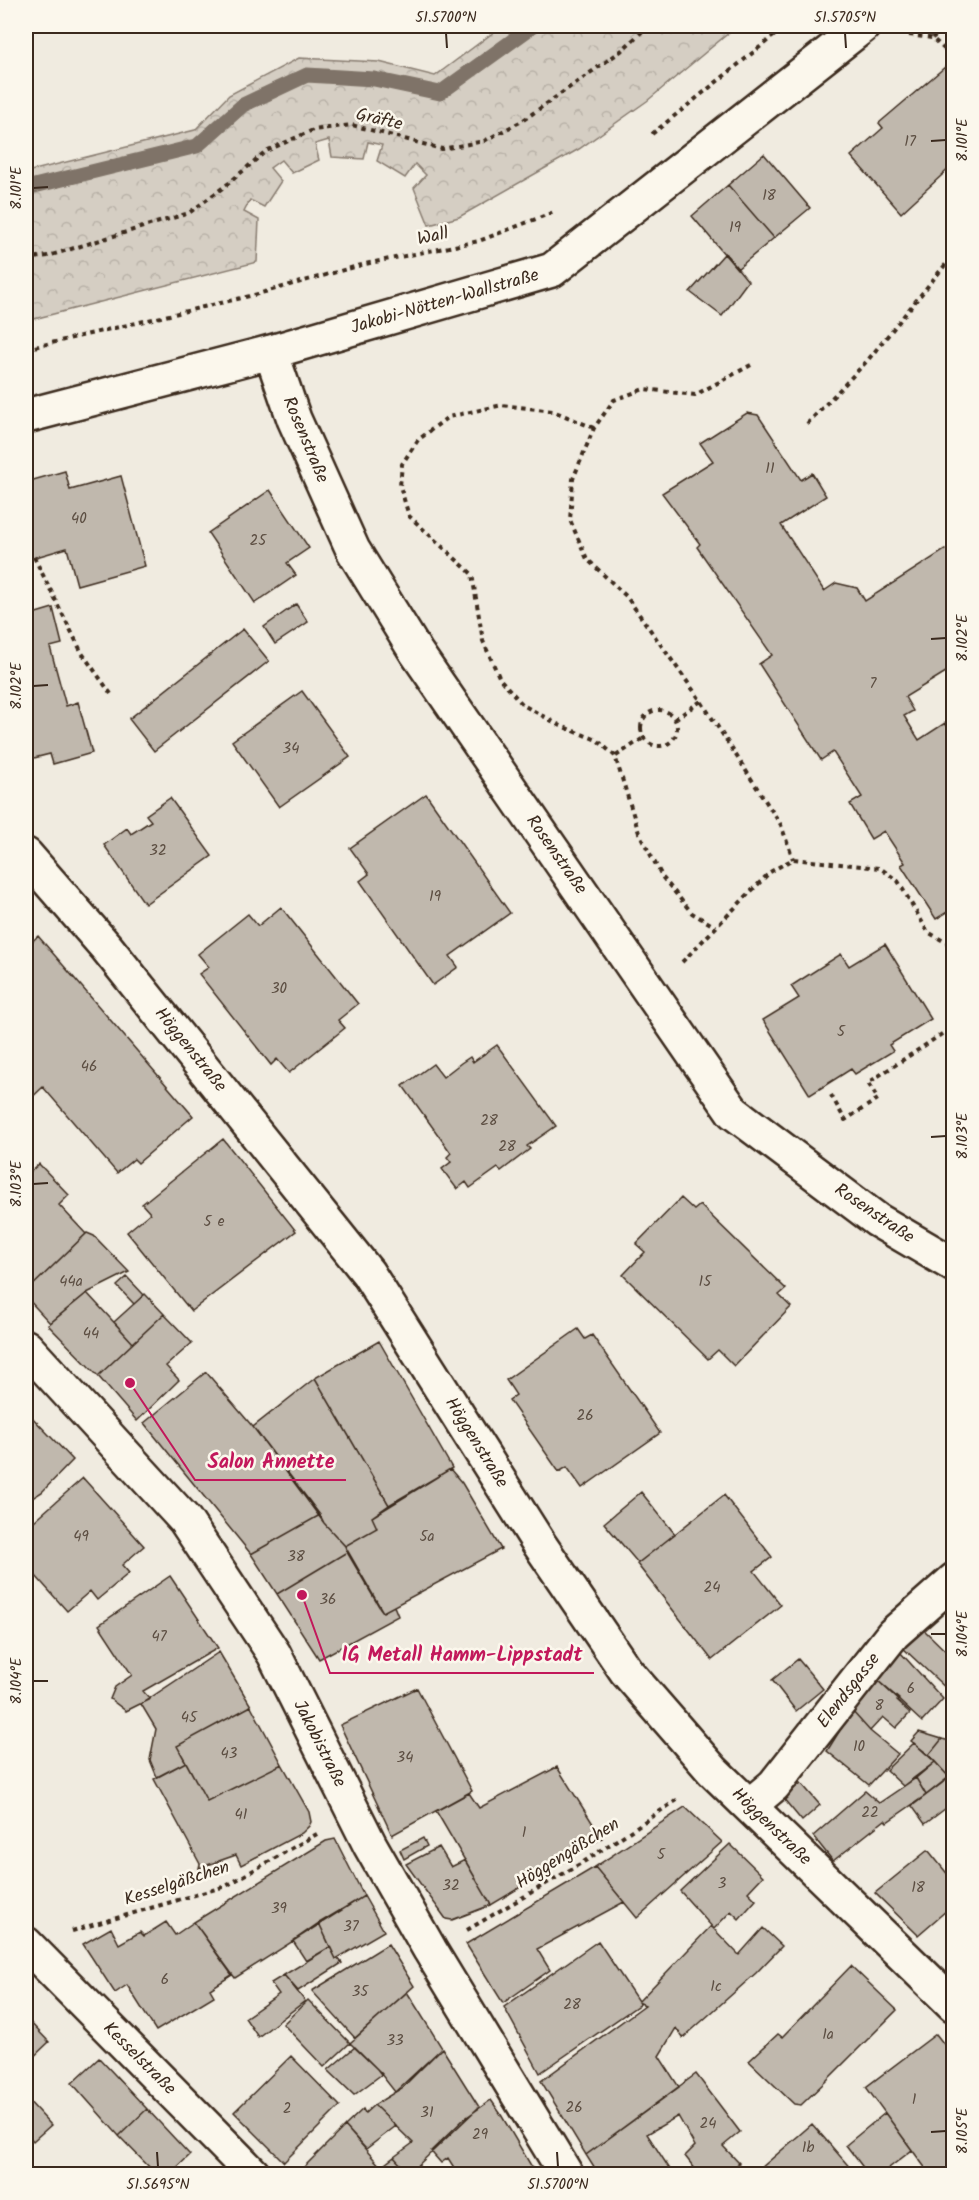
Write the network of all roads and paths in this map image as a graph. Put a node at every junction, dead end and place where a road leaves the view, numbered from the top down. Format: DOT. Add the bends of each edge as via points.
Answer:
graph roads {
  1 [pos="648,26"];
  2 [pos="786,26"];
  3 [pos="863,26"];
  4 [pos="942,31"];
  5 [pos="909,35"];
  6 [pos="932,38"];
  7 [pos="954,58"];
  8 [pos="643,141"];
  9 [pos="562,206"];
  10 [pos="26,241"];
  11 [pos="954,254"];
  12 [pos="37,257"];
  13 [pos="26,259"];
  14 [pos="26,349"];
  15 [pos="271,352"];
  16 [pos="752,365"];
  17 [pos="26,416"];
  18 [pos="807,424"];
  19 [pos="594,428"];
  20 [pos="34,558"];
  21 [pos="111,694"];
  22 [pos="701,701"];
  23 [pos="675,718"];
  24 [pos="642,739"];
  25 [pos="615,756"];
  26 [pos="26,855"];
  27 [pos="792,859"];
  28 [pos="716,927"];
  29 [pos="954,947"];
  30 [pos="648,989"];
  31 [pos="954,1014"];
  32 [pos="831,1095"];
  33 [pos="954,1265"];
  34 [pos="26,1347"];
  35 [pos="954,1580"];
  36 [pos="713,1771"];
  37 [pos="749,1806"];
  38 [pos="352,1810"];
  39 [pos="32,1950"];
  40 [pos="430,1950"];
  41 [pos="954,2006"];
  42 [pos="253,2175"];
  43 [pos="566,2175"];
  1 -- 12 [label="path, Gräfte" via="621,51 540,109 484,141 442,149 352,125 313,130 266,151 189,213"];
  2 -- 8 [label="path"];
  3 -- 15 [label="street, Jakobi-Nötten-Wallstraße" via="552,270"];
  4 -- 6 [label="path"];
  5 -- 6 [label="path"];
  6 -- 7 [label="path"];
  9 -- 14 [label="path, Wall" via="479,241 365,264 254,295"];
  10 -- 12 [label="path"];
  11 -- 18 [label="path" via="867,361"];
  12 -- 13 [label="path, Gräfte"];
  15 -- 17 [label="street, Jakobi-Nötten-Wallstraße"];
  15 -- 30 [label="street, Rosenstraße" via="294,419 353,550 416,652"];
  16 -- 19 [label="path" via="695,395 644,389 614,400"];
  19 -- 22 [label="path" via="573,479 570,520 588,559 626,596"];
  19 -- 25 [label="path" via="553,411 502,405 448,417 418,440 402,464 400,486 409,516 472,574 483,641 500,679 523,705 597,740"];
  20 -- 21 [label="path" via="82,652"];
  22 -- 23 [label="path"];
  22 -- 27 [label="path" via="781,825"];
  23 -- 24 [label="path" via="663,710 649,712 640,724"];
  23 -- 24 [label="path" via="677,733 669,745 655,747"];
  24 -- 25 [label="path"];
  25 -- 28 [label="path" via="639,833 663,878 692,913"];
  26 -- 36 [label="street, Höggenstraße" via="143,992 368,1273 540,1545 626,1671"];
  27 -- 28 [label="path" via="770,872"];
  27 -- 29 [label="path" via="880,868 898,880 928,932"];
  28 -- 30 [label="path" via="672,973"];
  30 -- 33 [label="street, Rosenstraße" via="733,1112 877,1220"];
  31 -- 32 [label="path" via="948,1030 868,1083 878,1099 844,1120"];
  34 -- 38 [label="street, Jakobistraße" via="185,1520 274,1654"];
  35 -- 37 [label="street, Elendsgasse" via="893,1634 774,1785"];
  36 -- 37 [label="street, Höggenstraße"];
  36 -- 40 [label="path, Höggengäßchen" via="677,1801 585,1861"];
  37 -- 41 [label="street, Höggenstraße"];
  38 -- 39 [label="path, Kesselgäßchen" via="312,1838 226,1886 72,1931"];
  38 -- 40 [label="street, Jakobistraße"];
  39 -- 42 [label="street, Kesselstraße"];
  40 -- 43 [label="street, Jakobistraße"];
}
